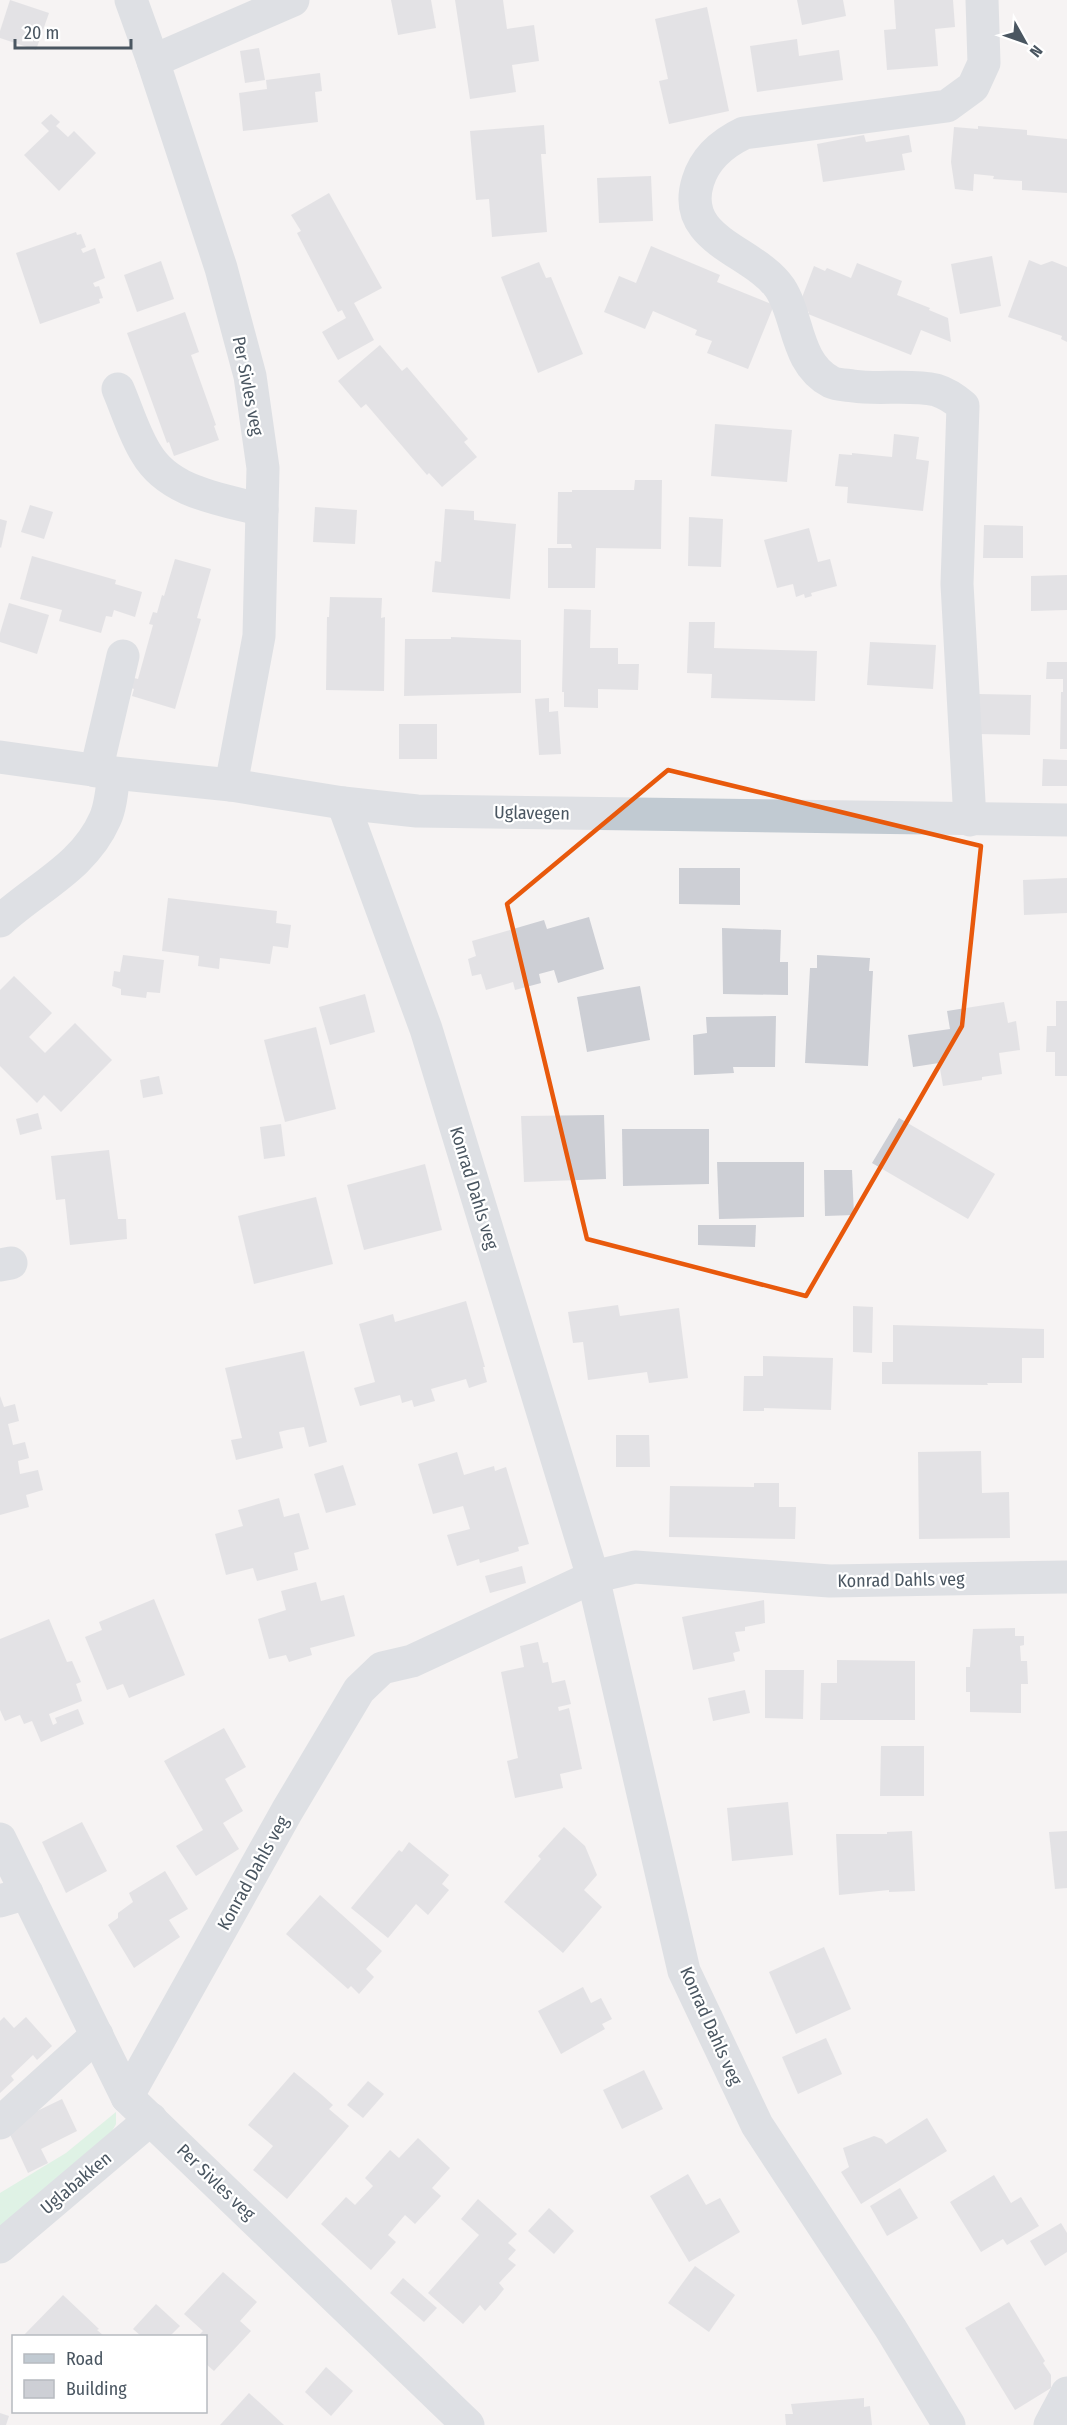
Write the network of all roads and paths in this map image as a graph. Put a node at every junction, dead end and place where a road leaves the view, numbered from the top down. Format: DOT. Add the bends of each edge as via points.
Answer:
graph roads {
  1 [pos="292,0"];
  2 [pos="982,0"];
  3 [pos="127,1"];
  4 [pos="153,60"];
  5 [pos="118,389"];
  6 [pos="262,510"];
  7 [pos="123,656"];
  8 [pos="0,757"];
  9 [pos="105,772"];
  10 [pos="231,785"];
  11 [pos="343,803"];
  12 [pos="970,820"];
  13 [pos="1067,820"];
  14 [pos="0,921"];
  15 [pos="593,1577"];
  16 [pos="1067,1577"];
  17 [pos="0,1839"];
  18 [pos="13,1897"];
  19 [pos="97,2035"];
  20 [pos="128,2097"];
  21 [pos="151,2119"];
  22 [pos="0,2123"];
  23 [pos="0,2247"];
  24 [pos="1067,2393"];
  25 [pos="468,2425"];
  26 [pos="949,2425"];
  27 [pos="1050,2425"];
  1 -- 4 [label="street"];
  2 -- 12 [label="street" via="984,63 973,87 947,106 744,133 727,141 701,171 694,194 695,211 706,229 775,280 810,363 831,382 935,390 963,406 957,584"];
  3 -- 4 [label="street, Per Sivles veg"];
  4 -- 6 [label="street, Per Sivles veg" via="221,268 250,376 263,468"];
  5 -- 6 [label="street" via="146,453 162,474 192,491"];
  6 -- 10 [label="street, Per Sivles veg" via="259,636"];
  7 -- 9 [label="street"];
  8 -- 9 [label="street, Uglavegen"];
  9 -- 10 [label="street, Uglavegen"];
  9 -- 14 [label="street" via="106,817 89,848 67,870"];
  10 -- 11 [label="street, Uglavegen"];
  11 -- 12 [label="street, Uglavegen" via="417,811"];
  11 -- 15 [label="street, Konrad Dahls veg" via="426,1029"];
  12 -- 13 [label="street, Uglavegen"];
  15 -- 16 [label="street, Konrad Dahls veg" via="635,1567 830,1581"];
  15 -- 20 [label="street, Konrad Dahls veg" via="412,1661 382,1668 359,1690"];
  15 -- 26 [label="street, Konrad Dahls veg" via="684,1971 757,2125"];
  17 -- 18 [label="street, Per Sivles veg"];
  18 -- 19 [label="street, Per Sivles veg"];
  19 -- 20 [label="street, Per Sivles veg"];
  19 -- 22 [label="street"];
  20 -- 21 [label="street, Per Sivles veg"];
  21 -- 23 [label="street, Uglabakken"];
  21 -- 25 [label="street, Per Sivles veg"];
  24 -- 27 [label="street"];
}
